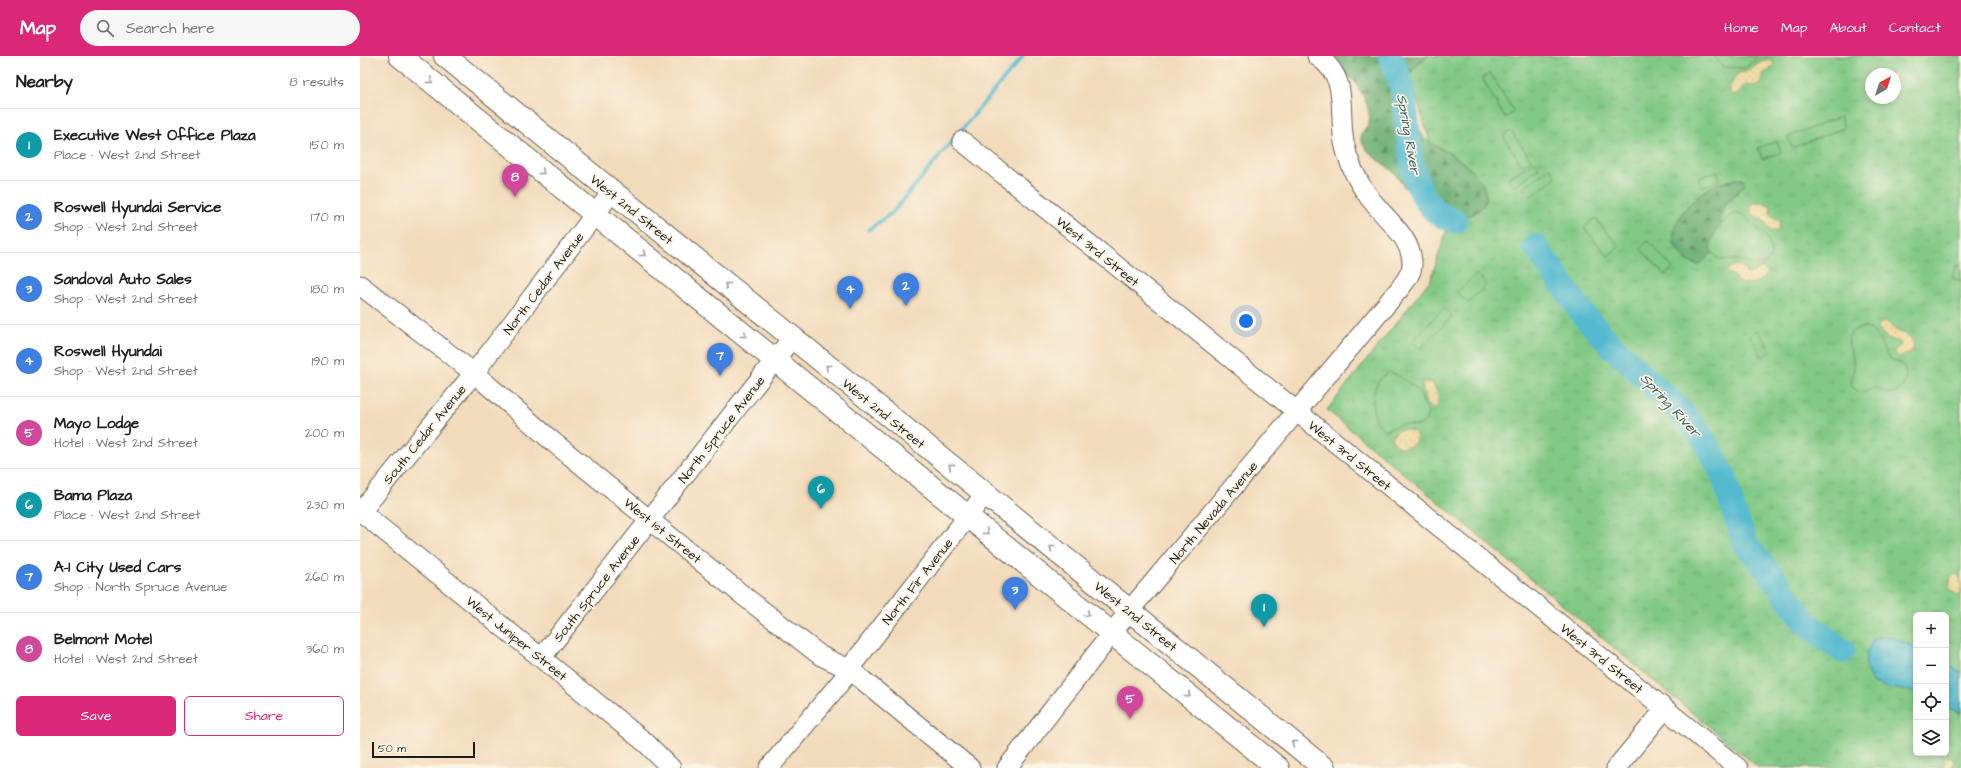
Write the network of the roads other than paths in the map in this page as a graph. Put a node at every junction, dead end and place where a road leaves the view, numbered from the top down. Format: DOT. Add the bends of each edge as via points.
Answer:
graph roads {
  1 [pos="400,56"];
  2 [pos="445,56"];
  3 [pos="1317,56"];
  4 [pos="962,141"];
  5 [pos="612,192"];
  6 [pos="594,214"];
  7 [pos="360,285"];
  8 [pos="792,338"];
  9 [pos="775,360"];
  10 [pos="474,373"];
  11 [pos="1296,412"];
  12 [pos="985,494"];
  13 [pos="360,512"];
  14 [pos="967,517"];
  15 [pos="650,519"];
  16 [pos="1130,610"];
  17 [pos="1111,634"];
  18 [pos="542,657"];
  19 [pos="849,669"];
  20 [pos="1665,709"];
  21 [pos="671,768"];
  22 [pos="769,768"];
  23 [pos="970,768"];
  24 [pos="1007,768"];
  25 [pos="1278,768"];
  26 [pos="1324,768"];
  27 [pos="1616,768"];
  28 [pos="1738,768"];
  1 -- 6 [label="main road, one-way"];
  2 -- 5 [label="main road, West 2nd Street"];
  3 -- 11 [label="street, North Nevada Avenue" via="1329,67 1337,80 1342,97 1344,141 1353,170 1370,198 1406,241 1412,254 1411,271 1402,287"];
  4 -- 11 [label="street, West 3rd Street"];
  5 -- 6 [label="street, North Cedar Avenue"];
  8 -- 5 [label="main road, West 2nd Street, one-way"];
  6 -- 9 [label="main road, one-way"];
  6 -- 10 [label="street, North Cedar Avenue"];
  7 -- 10 [label="street, West 1st Street"];
  8 -- 9 [label="street, North Spruce Avenue"];
  12 -- 8 [label="main road, West 2nd Street, one-way"];
  9 -- 14 [label="main road"];
  9 -- 15 [label="street, North Spruce Avenue"];
  10 -- 13 [label="street, South Cedar Avenue"];
  10 -- 15 [label="street, West 1st Street" via="552,441"];
  11 -- 16 [label="street, North Nevada Avenue"];
  11 -- 20 [label="street, West 3rd Street"];
  12 -- 14 [label="street, North Fir Avenue"];
  16 -- 12 [label="main road, West 2nd Street, one-way"];
  13 -- 18 [label="street, West Juniper Street"];
  14 -- 17 [label="main road, one-way"];
  14 -- 19 [label="street, North Fir Avenue"];
  15 -- 18 [label="street, South Spruce Avenue"];
  15 -- 19 [label="street, West 1st Street" via="822,656"];
  16 -- 17 [label="street, North Nevada Avenue"];
  26 -- 16 [label="main road, West 2nd Street, one-way"];
  17 -- 24 [label="street, North Nevada Avenue"];
  17 -- 25 [label="main road, one-way"];
  18 -- 21 [label="street, West Juniper Street" via="646,743"];
  19 -- 22 [label="street, North Fir Avenue"];
  19 -- 23 [label="street, West 1st Street"];
  20 -- 27 [label="street"];
  20 -- 28 [label="street, West 3rd Street"];
}
